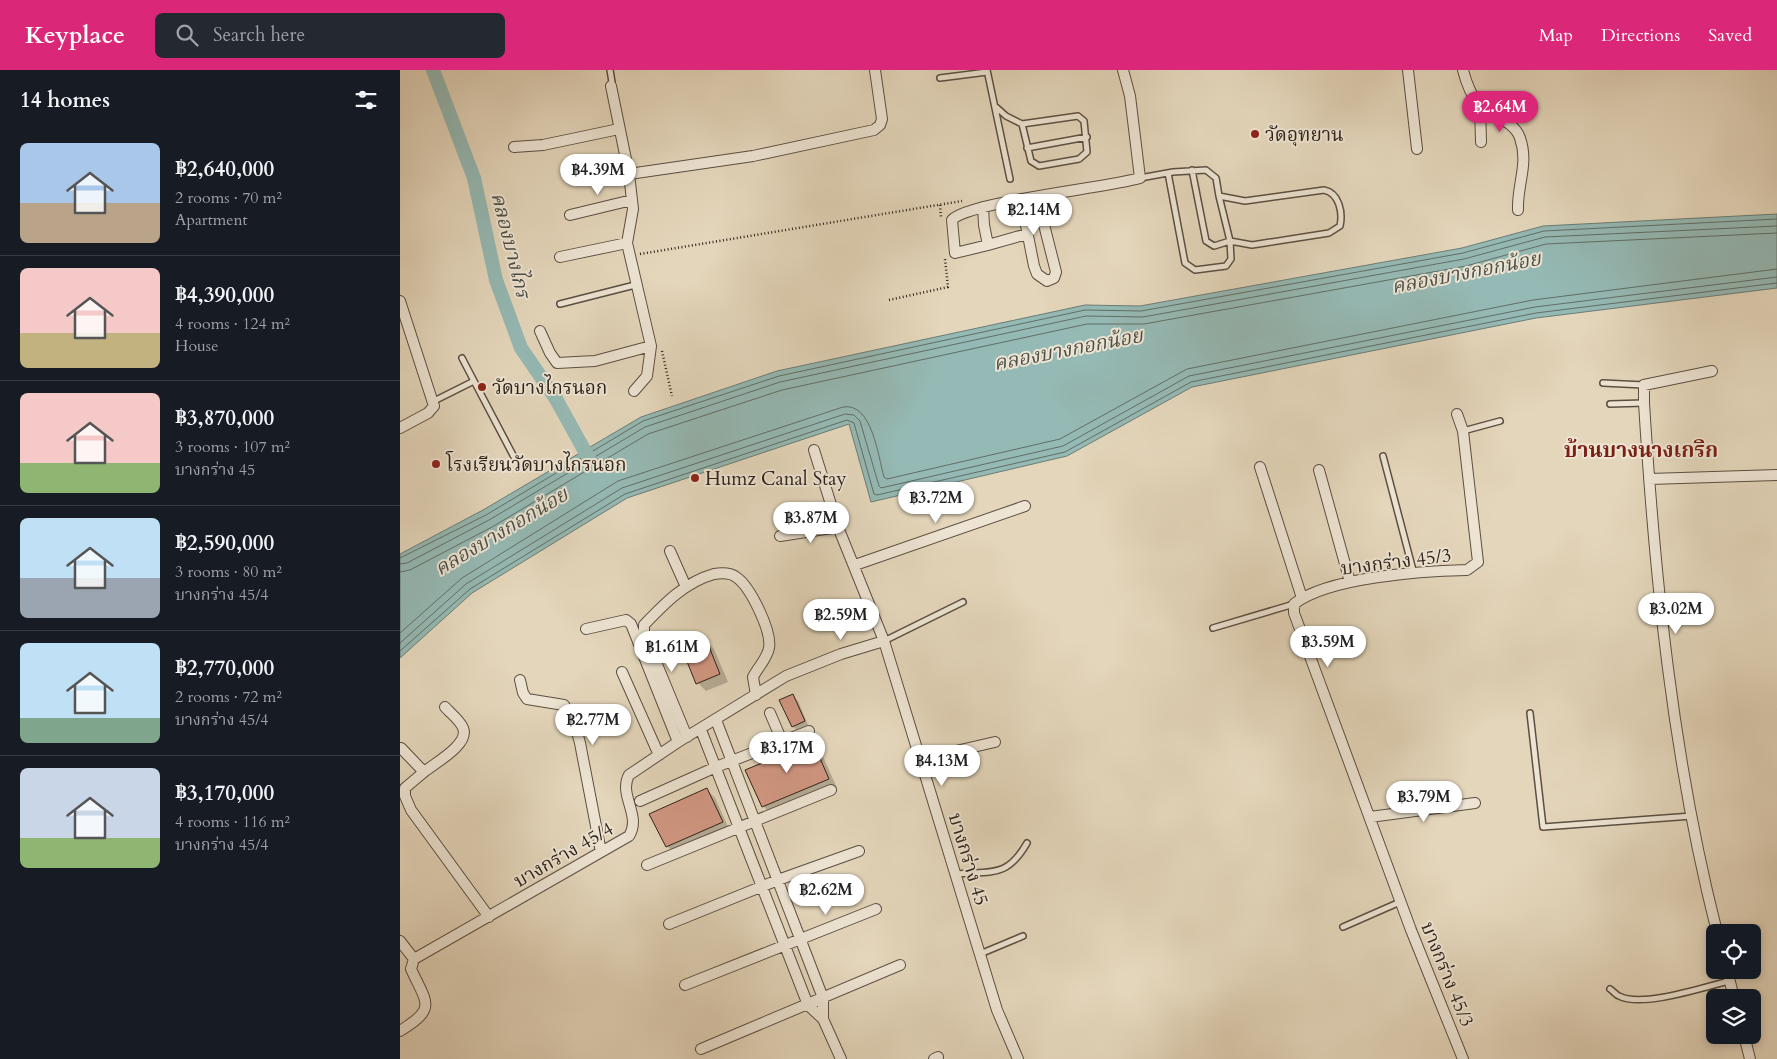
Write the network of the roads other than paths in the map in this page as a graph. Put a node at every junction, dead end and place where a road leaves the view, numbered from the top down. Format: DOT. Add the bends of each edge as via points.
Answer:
graph roads {
  1 [pos="610,70"];
  2 [pos="875,70"];
  3 [pos="1123,70"];
  4 [pos="1408,70"];
  5 [pos="1463,70"];
  6 [pos="987,71"];
  7 [pos="940,78"];
  8 [pos="611,84"];
  9 [pos="1480,105"];
  10 [pos="996,107"];
  11 [pos="1022,124"];
  12 [pos="619,129"];
  13 [pos="1087,137"];
  14 [pos="1481,142"];
  15 [pos="514,147"];
  16 [pos="1027,148"];
  17 [pos="1417,150"];
  18 [pos="1192,170"];
  19 [pos="1168,173"];
  20 [pos="628,174"];
  21 [pos="1140,178"];
  22 [pos="1010,179"];
  23 [pos="1219,196"];
  24 [pos="1037,197"];
  25 [pos="632,200"];
  26 [pos="1021,200"];
  27 [pos="983,207"];
  28 [pos="1518,210"];
  29 [pos="570,215"];
  30 [pos="1027,234"];
  31 [pos="1230,241"];
  32 [pos="627,243"];
  33 [pos="988,245"];
  34 [pos="560,257"];
  35 [pos="636,284"];
  36 [pos="400,301"];
  37 [pos="560,304"];
  38 [pos="540,330"];
  39 [pos="651,346"];
  40 [pos="462,358"];
  41 [pos="1712,371"];
  42 [pos="474,381"];
  43 [pos="1603,383"];
  44 [pos="1644,385"];
  45 [pos="634,391"];
  46 [pos="434,402"];
  47 [pos="1644,403"];
  48 [pos="1610,404"];
  49 [pos="1457,414"];
  50 [pos="1500,421"];
  51 [pos="400,428"];
  52 [pos="1463,431"];
  53 [pos="814,450"];
  54 [pos="1383,456"];
  55 [pos="514,458"];
  56 [pos="1260,467"];
  57 [pos="1319,470"];
  58 [pos="1777,475"];
  59 [pos="1648,480"];
  60 [pos="1025,506"];
  61 [pos="838,527"];
  62 [pos="780,536"];
  63 [pos="670,550"];
  64 [pos="854,565"];
  65 [pos="1414,575"];
  66 [pos="1350,582"];
  67 [pos="686,587"];
  68 [pos="1298,601"];
  69 [pos="963,602"];
  70 [pos="1213,628"];
  71 [pos="586,630"];
  72 [pos="884,641"];
  73 [pos="622,672"];
  74 [pos="520,680"];
  75 [pos="756,694"];
  76 [pos="445,707"];
  77 [pos="770,713"];
  78 [pos="1530,713"];
  79 [pos="716,720"];
  80 [pos="701,730"];
  81 [pos="809,731"];
  82 [pos="683,740"];
  83 [pos="782,741"];
  84 [pos="995,742"];
  85 [pos="401,748"];
  86 [pos="659,755"];
  87 [pos="921,759"];
  88 [pos="732,760"];
  89 [pos="716,767"];
  90 [pos="424,772"];
  91 [pos="831,790"];
  92 [pos="640,801"];
  93 [pos="1475,803"];
  94 [pos="1692,816"];
  95 [pos="1370,817"];
  96 [pos="756,820"];
  97 [pos="739,827"];
  98 [pos="1027,843"];
  99 [pos="859,851"];
  100 [pos="601,852"];
  101 [pos="648,866"];
  102 [pos="956,874"];
  103 [pos="778,880"];
  104 [pos="761,887"];
  105 [pos="1401,902"];
  106 [pos="876,909"];
  107 [pos="489,917"];
  108 [pos="669,924"];
  109 [pos="1715,924"];
  110 [pos="1343,927"];
  111 [pos="1023,936"];
  112 [pos="800,940"];
  113 [pos="400,941"];
  114 [pos="784,947"];
  115 [pos="980,954"];
  116 [pos="414,960"];
  117 [pos="900,965"];
  118 [pos="1730,981"];
  119 [pos="686,985"];
  120 [pos="1610,989"];
  121 [pos="1732,989"];
  122 [pos="823,998"];
  123 [pos="808,1005"];
  124 [pos="823,1019"];
  125 [pos="400,1031"];
  126 [pos="1746,1044"];
  127 [pos="700,1049"];
  128 [pos="841,1059"];
  129 [pos="1018,1059"];
  130 [pos="1463,1059"];
  131 [pos="1750,1059"];
  1 -- 8 [label="lane"];
  2 -- 20 [label="street" via="882,119 874,130 753,156"];
  3 -- 21 [label="street" via="1130,96"];
  4 -- 17 [label="street"];
  5 -- 9 [label="street" via="1469,89"];
  6 -- 7 [label="lane"];
  6 -- 10 [label="lane"];
  8 -- 12 [label="street"];
  9 -- 14 [label="street"];
  9 -- 28 [label="street" via="1511,125 1520,140 1524,171"];
  10 -- 11 [label="lane"];
  10 -- 22 [label="lane"];
  11 -- 13 [label="lane" via="1078,116 1084,121"];
  11 -- 16 [label="lane"];
  12 -- 15 [label="street" via="543,145"];
  12 -- 20 [label="street"];
  13 -- 16 [label="lane"];
  13 -- 16 [label="lane" via="1087,152 1071,161 1039,166 1031,161"];
  18 -- 19 [label="lane"];
  18 -- 23 [label="lane" via="1212,173"];
  18 -- 31 [label="lane" via="1206,242 1214,246"];
  19 -- 21 [label="lane"];
  19 -- 31 [label="lane" via="1185,263 1195,270 1226,266 1231,259"];
  20 -- 25 [label="street"];
  21 -- 24 [label="street"];
  23 -- 31 [label="lane"];
  23 -- 31 [label="lane" via="1245,201 1324,190 1338,200 1340,226 1329,233 1252,245"];
  24 -- 26 [label="street"];
  24 -- 30 [label="street" via="1056,272 1054,278 1047,281 1037,274"];
  25 -- 29 [label="street"];
  25 -- 32 [label="street"];
  26 -- 27 [label="street"];
  26 -- 30 [label="street"];
  27 -- 33 [label="street"];
  27 -- 33 [label="street" via="957,215 952,220 955,253"];
  30 -- 33 [label="street"];
  32 -- 34 [label="street"];
  32 -- 35 [label="street"];
  35 -- 37 [label="lane"];
  35 -- 39 [label="street"];
  36 -- 46 [label="street"];
  38 -- 39 [label="street" via="557,363 595,361"];
  39 -- 45 [label="street" via="647,376"];
  40 -- 42 [label="lane"];
  41 -- 44 [label="street"];
  42 -- 46 [label="lane"];
  42 -- 55 [label="lane"];
  43 -- 44 [label="lane"];
  44 -- 47 [label="street"];
  46 -- 51 [label="street" via="432,410"];
  47 -- 48 [label="lane"];
  47 -- 59 [label="street"];
  49 -- 52 [label="street, บางกร่าง 45/3"];
  50 -- 52 [label="lane"];
  52 -- 65 [label="street, บางกร่าง 45/3" via="1478,562 1466,570"];
  53 -- 61 [label="street, บางกร่าง 45"];
  54 -- 65 [label="lane"];
  56 -- 68 [label="street"];
  57 -- 66 [label="street"];
  58 -- 59 [label="street"];
  59 -- 94 [label="street" via="1667,666"];
  60 -- 64 [label="street"];
  61 -- 62 [label="street"];
  61 -- 64 [label="street, บางกร่าง 45"];
  63 -- 67 [label="street"];
  64 -- 72 [label="street, บางกร่าง 45"];
  65 -- 66 [label="street, บางกร่าง 45/3"];
  66 -- 68 [label="street, บางกร่าง 45/3"];
  67 -- 75 [label="street" via="722,573 735,575 747,587 769,637 766,657 753,677"];
  67 -- 82 [label="street" via="644,625 644,633"];
  68 -- 70 [label="lane"];
  68 -- 95 [label="street, บางกร่าง 45/3" via="1294,613"];
  69 -- 72 [label="lane"];
  71 -- 82 [label="street" via="626,620 632,624"];
  72 -- 75 [label="street, บางกร่าง 45/4" via="806,667"];
  72 -- 87 [label="street, บางกร่าง 45"];
  73 -- 86 [label="street"];
  74 -- 100 [label="street" via="522,693 527,699 555,702 570,712 580,744"];
  75 -- 79 [label="street, บางกร่าง 45/4"];
  76 -- 90 [label="street" via="463,727 462,742"];
  77 -- 83 [label="street"];
  78 -- 94 [label="lane" via="1543,828"];
  79 -- 80 [label="street, บางกร่าง 45/4"];
  79 -- 88 [label="street"];
  80 -- 82 [label="street, บางกร่าง 45/4"];
  80 -- 89 [label="street"];
  81 -- 83 [label="street"];
  82 -- 86 [label="street, บางกร่าง 45/4"];
  83 -- 88 [label="street"];
  84 -- 87 [label="street"];
  85 -- 90 [label="street"];
  86 -- 100 [label="street, บางกร่าง 45/4" via="625,782 634,829 629,836"];
  87 -- 102 [label="street, บางกร่าง 45"];
  88 -- 89 [label="street"];
  88 -- 96 [label="street"];
  89 -- 92 [label="street"];
  89 -- 97 [label="street"];
  90 -- 107 [label="street" via="405,788 411,810"];
  91 -- 96 [label="street"];
  93 -- 95 [label="street"];
  94 -- 109 [label="street"];
  95 -- 105 [label="street, บางกร่าง 45/3"];
  96 -- 97 [label="street"];
  96 -- 103 [label="street"];
  97 -- 101 [label="street"];
  97 -- 104 [label="street"];
  98 -- 102 [label="lane" via="1016,861 1005,870"];
  99 -- 103 [label="street"];
  100 -- 107 [label="street, บางกร่าง 45/4"];
  102 -- 115 [label="street, บางกร่าง 45"];
  103 -- 104 [label="street"];
  103 -- 112 [label="street"];
  104 -- 108 [label="street"];
  104 -- 114 [label="street"];
  105 -- 110 [label="lane"];
  105 -- 130 [label="street, บางกร่าง 45/3"];
  106 -- 112 [label="street"];
  107 -- 116 [label="street, บางกร่าง 45/4"];
  111 -- 115 [label="lane"];
  112 -- 114 [label="street"];
  112 -- 122 [label="street"];
  113 -- 116 [label="street"];
  114 -- 119 [label="street"];
  114 -- 123 [label="street"];
  115 -- 129 [label="street, บางกร่าง 45" via="997,1010"];
  116 -- 125 [label="street" via="411,969 426,1000 426,1008 417,1021"];
  117 -- 122 [label="street"];
  118 -- 120 [label="lane" via="1640,1000 1620,997"];
  118 -- 121 [label="street"];
  122 -- 123 [label="street"];
  122 -- 124 [label="street"];
  123 -- 124 [label="street"];
  123 -- 127 [label="street"];
  124 -- 128 [label="street"];
  126 -- 131 [label="street"];
}
